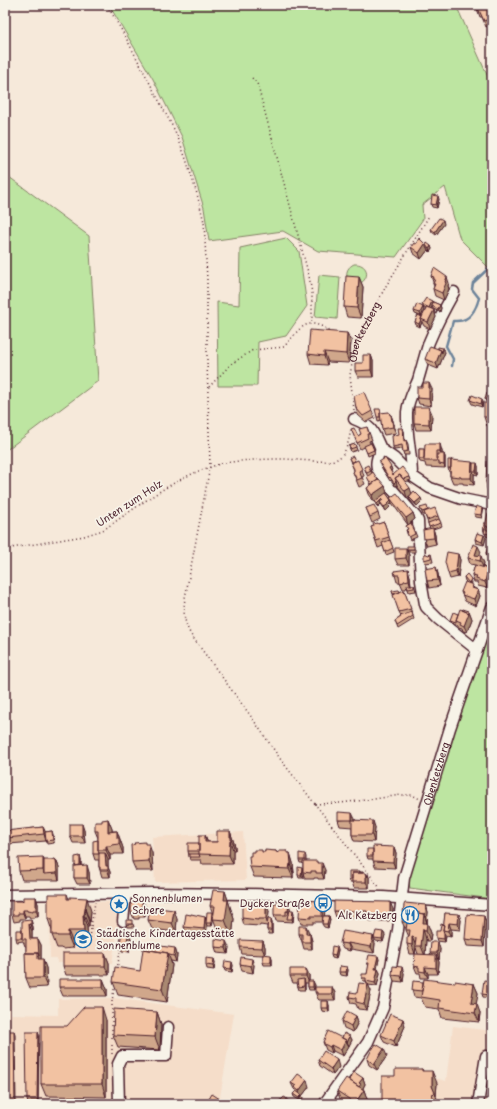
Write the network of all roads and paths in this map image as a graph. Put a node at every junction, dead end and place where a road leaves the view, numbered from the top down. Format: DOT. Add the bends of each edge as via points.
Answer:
graph roads {
  1 [pos="107,5"];
  2 [pos="252,78"];
  3 [pos="429,216"];
  4 [pos="454,292"];
  5 [pos="312,323"];
  6 [pos="334,333"];
  7 [pos="342,337"];
  8 [pos="356,342"];
  9 [pos="209,387"];
  10 [pos="354,419"];
  11 [pos="381,449"];
  12 [pos="210,467"];
  13 [pos="412,476"];
  14 [pos="492,505"];
  15 [pos="5,549"];
  16 [pos="492,608"];
  17 [pos="477,650"];
  18 [pos="426,802"];
  19 [pos="315,804"];
  20 [pos="492,840"];
  21 [pos="492,855"];
  22 [pos="95,894"];
  23 [pos="126,894"];
  24 [pos="5,895"];
  25 [pos="383,897"];
  26 [pos="401,898"];
  27 [pos="492,905"];
  28 [pos="123,921"];
  29 [pos="73,945"];
  30 [pos="121,945"];
  31 [pos="116,975"];
  32 [pos="115,983"];
  33 [pos="168,1027"];
  34 [pos="112,1056"];
  35 [pos="486,1056"];
  36 [pos="119,1104"];
  37 [pos="324,1104"];
  38 [pos="478,1104"];
  1 -- 9 [label="path" via="177,135 201,208 207,272"];
  2 -- 5 [label="path" via="257,83 309,276"];
  3 -- 8 [label="path, Obenketzberg" via="386,286"];
  4 -- 13 [label="street" via="429,342 408,409"];
  5 -- 6 [label="path"];
  5 -- 9 [label="path" via="303,326 284,347 253,350 231,364"];
  7 -- 8 [label="path"];
  8 -- 10 [label="path, Obenketzberg" via="350,375"];
  9 -- 12 [label="path"];
  10 -- 11 [label="street" via="370,427"];
  10 -- 12 [label="path, Obenketzberg" via="344,452 335,459 249,460"];
  11 -- 13 [label="street"];
  11 -- 17 [label="street" via="376,461 378,474 418,521 426,607"];
  12 -- 15 [label="path, Unten zum Holz" via="170,486 94,534"];
  12 -- 19 [label="path" via="185,598 187,626"];
  13 -- 14 [label="street" via="440,492"];
  16 -- 17 [label="street, Obenketzberg"];
  17 -- 18 [label="street, Obenketzberg"];
  18 -- 19 [label="path" via="412,795 401,794"];
  18 -- 26 [label="street, Obenketzberg" via="404,878"];
  19 -- 25 [label="path" via="380,888"];
  20 -- 21 [label="path" via="489,855"];
  22 -- 23 [label="street"];
  22 -- 24 [label="street"];
  22 -- 29 [label="path" via="90,945"];
  23 -- 25 [label="street"];
  23 -- 28 [label="street"];
  25 -- 26 [label="street"];
  26 -- 27 [label="street"];
  26 -- 37 [label="street" via="398,930 383,1008 368,1042"];
  30 -- 31 [label="path"];
  32 -- 34 [label="path" via="112,1001"];
  33 -- 36 [label="street" via="166,1056 122,1056 118,1064"];
  35 -- 38 [label="street"];
}
